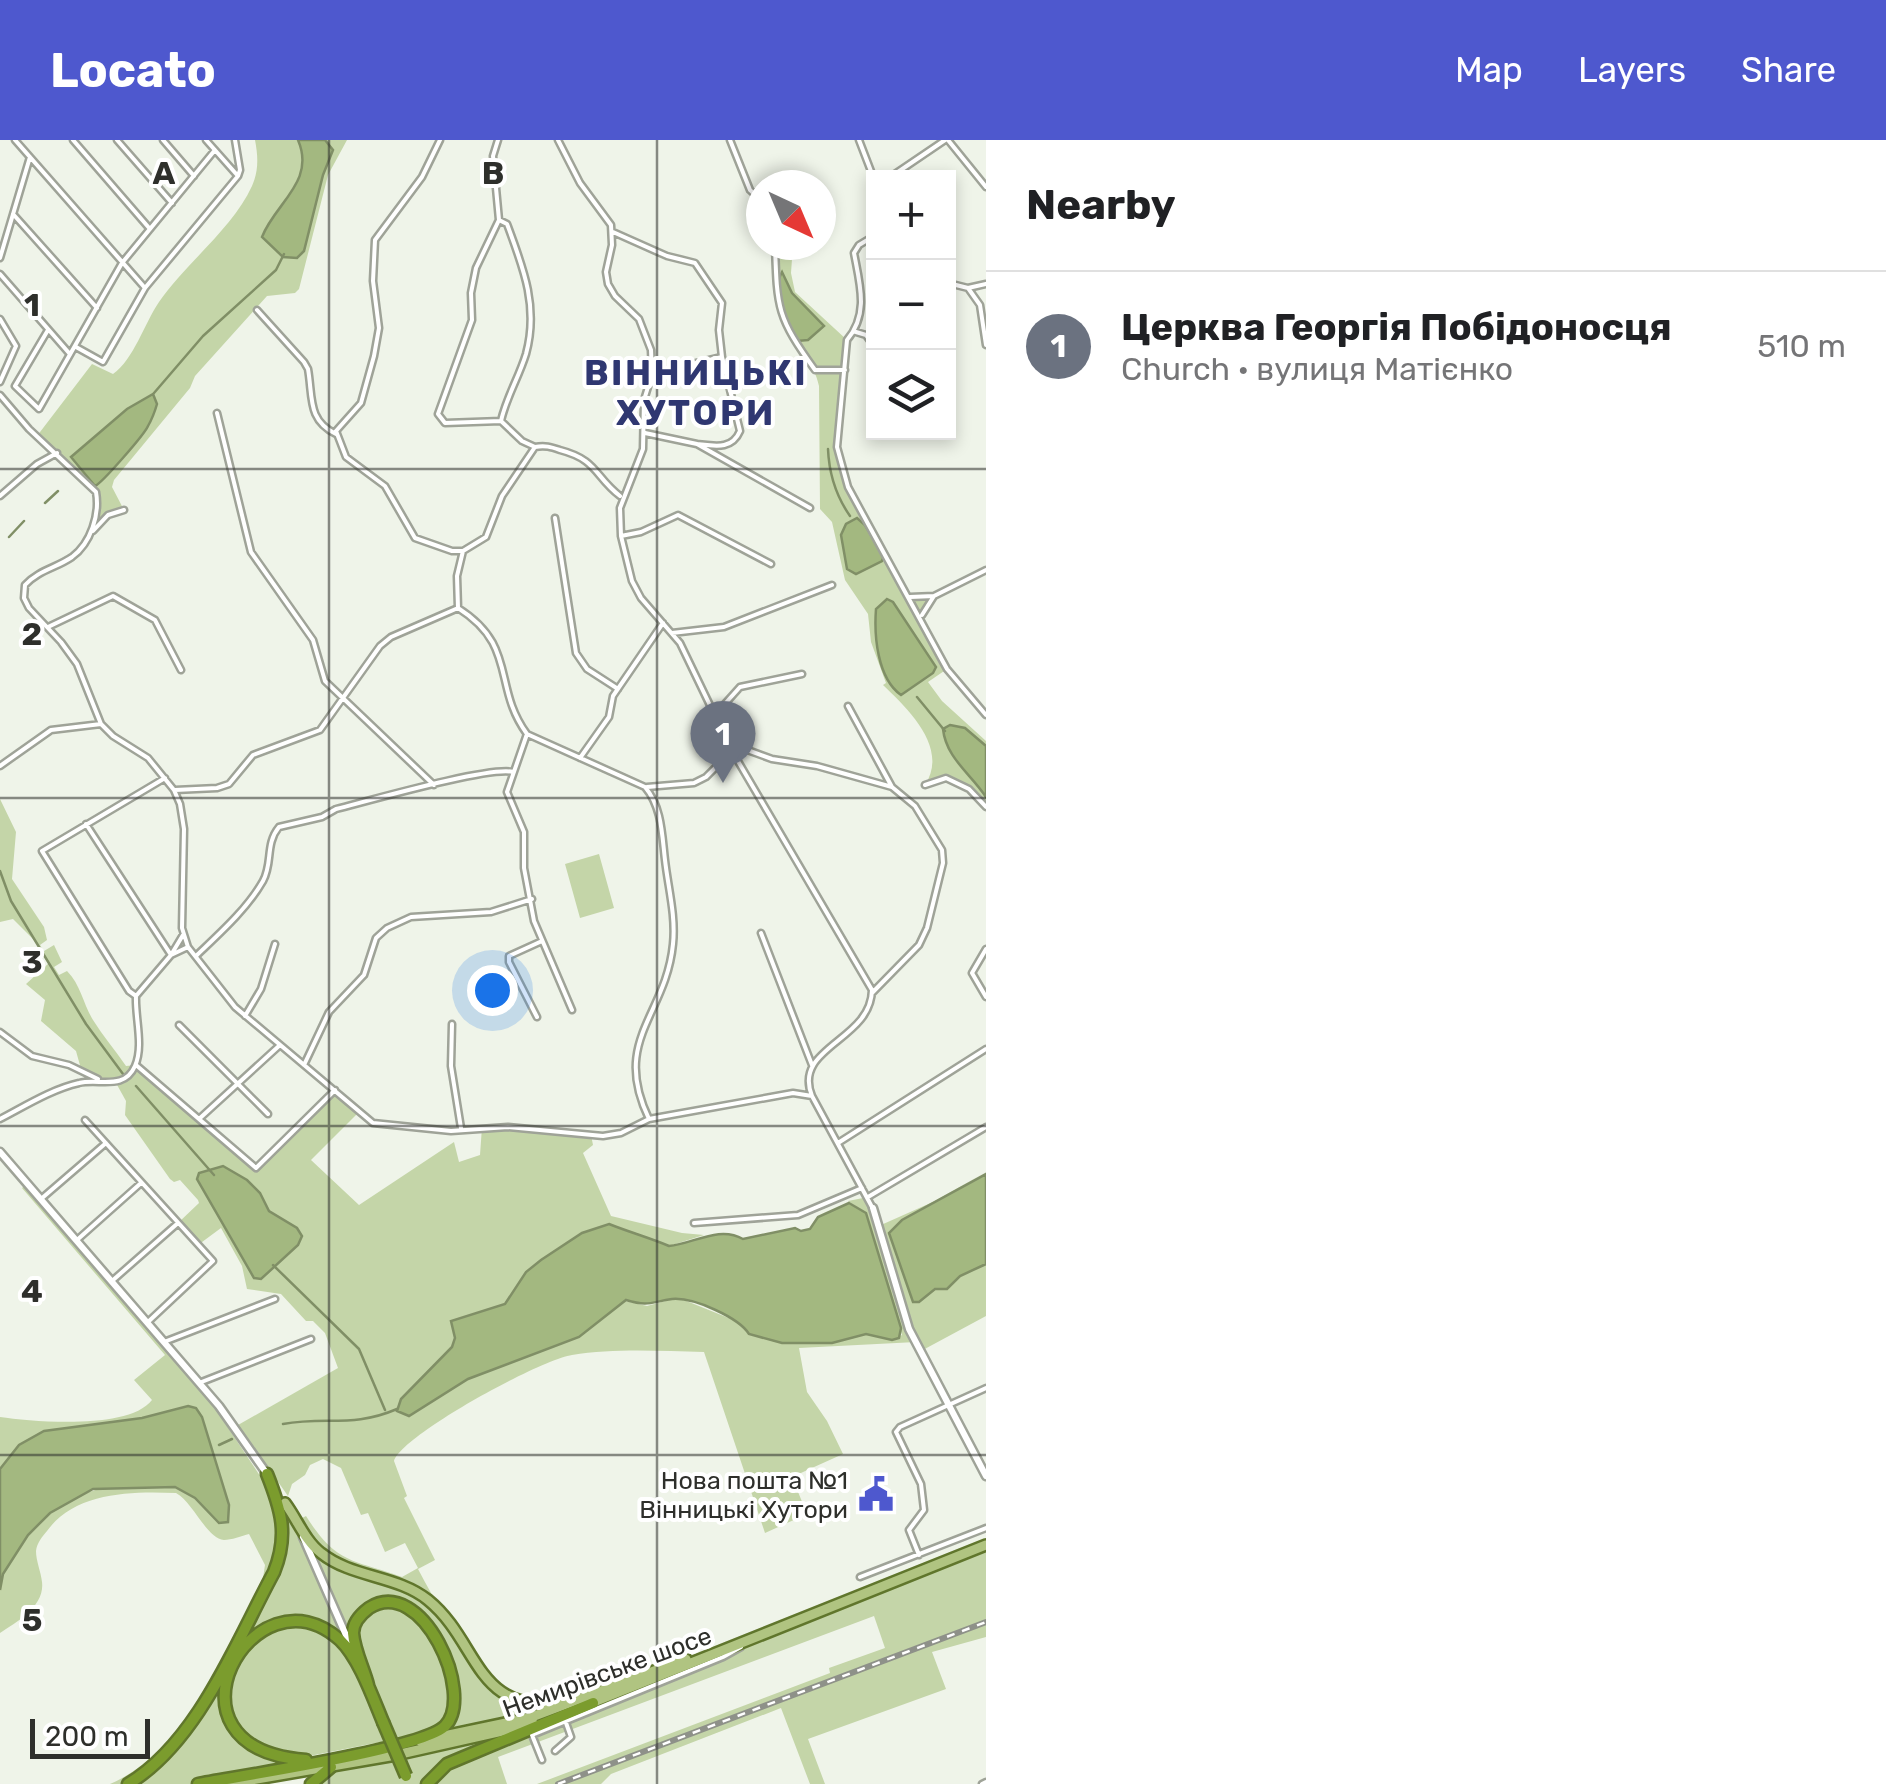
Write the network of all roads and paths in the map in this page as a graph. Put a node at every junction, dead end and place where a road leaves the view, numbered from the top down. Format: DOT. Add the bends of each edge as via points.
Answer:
graph roads {
  1 [pos="15,140"];
  2 [pos="73,140"];
  3 [pos="117,140"];
  4 [pos="163,140"];
  5 [pos="206,140"];
  6 [pos="235,140"];
  7 [pos="440,140"];
  8 [pos="498,140"];
  9 [pos="558,140"];
  10 [pos="730,140"];
  11 [pos="858,140"];
  12 [pos="946,140"];
  13 [pos="216,150"];
  14 [pos="30,158"];
  15 [pos="870,170"];
  16 [pos="901,170"];
  17 [pos="194,176"];
  18 [pos="238,176"];
  19 [pos="746,180"];
  20 [pos="986,187"];
  21 [pos="172,203"];
  22 [pos="13,214"];
  23 [pos="500,220"];
  24 [pos="150,229"];
  25 [pos="613,232"];
  26 [pos="866,241"];
  27 [pos="0,258"];
  28 [pos="775,260"];
  29 [pos="122,263"];
  30 [pos="0,274"];
  31 [pos="986,284"];
  32 [pos="956,285"];
  33 [pos="145,288"];
  34 [pos="968,288"];
  35 [pos="97,308"];
  36 [pos="257,310"];
  37 [pos="0,319"];
  38 [pos="48,330"];
  39 [pos="856,332"];
  40 [pos="866,336"];
  41 [pos="986,344"];
  42 [pos="76,346"];
  43 [pos="70,355"];
  44 [pos="722,357"];
  45 [pos="846,370"];
  46 [pos="652,374"];
  47 [pos="0,382"];
  48 [pos="0,395"];
  49 [pos="217,413"];
  50 [pos="501,421"];
  51 [pos="645,433"];
  52 [pos="336,434"];
  53 [pos="697,444"];
  54 [pos="535,447"];
  55 [pos="57,452"];
  56 [pos="0,496"];
  57 [pos="622,496"];
  58 [pos="810,508"];
  59 [pos="124,510"];
  60 [pos="555,518"];
  61 [pos="90,535"];
  62 [pos="622,536"];
  63 [pos="463,551"];
  64 [pos="770,564"];
  65 [pos="986,570"];
  66 [pos="832,585"];
  67 [pos="934,596"];
  68 [pos="910,597"];
  69 [pos="458,608"];
  70 [pos="921,617"];
  71 [pos="663,623"];
  72 [pos="48,627"];
  73 [pos="672,633"];
  74 [pos="181,670"];
  75 [pos="802,674"];
  76 [pos="618,690"];
  77 [pos="343,696"];
  78 [pos="848,706"];
  79 [pos="986,715"];
  80 [pos="714,716"];
  81 [pos="101,724"];
  82 [pos="527,734"];
  83 [pos="732,751"];
  84 [pos="580,758"];
  85 [pos="734,761"];
  86 [pos="0,766"];
  87 [pos="513,772"];
  88 [pos="165,778"];
  89 [pos="434,785"];
  90 [pos="925,785"];
  91 [pos="645,787"];
  92 [pos="892,787"];
  93 [pos="662,788"];
  94 [pos="174,790"];
  95 [pos="186,792"];
  96 [pos="653,799"];
  97 [pos="180,804"];
  98 [pos="986,807"];
  99 [pos="86,824"];
  100 [pos="532,899"];
  101 [pos="760,933"];
  102 [pos="183,935"];
  103 [pos="542,941"];
  104 [pos="275,944"];
  105 [pos="188,947"];
  106 [pos="986,949"];
  107 [pos="172,956"];
  108 [pos="195,956"];
  109 [pos="872,993"];
  110 [pos="136,996"];
  111 [pos="986,998"];
  112 [pos="572,1010"];
  113 [pos="245,1016"];
  114 [pos="537,1017"];
  115 [pos="452,1024"];
  116 [pos="179,1025"];
  117 [pos="0,1032"];
  118 [pos="280,1046"];
  119 [pos="986,1048"];
  120 [pos="136,1065"];
  121 [pos="304,1065"];
  122 [pos="812,1066"];
  123 [pos="102,1081"];
  124 [pos="238,1082"];
  125 [pos="336,1089"];
  126 [pos="812,1096"];
  127 [pos="268,1114"];
  128 [pos="0,1119"];
  129 [pos="199,1119"];
  130 [pos="649,1119"];
  131 [pos="85,1120"];
  132 [pos="986,1127"];
  133 [pos="460,1128"];
  134 [pos="106,1143"];
  135 [pos="838,1144"];
  136 [pos="0,1152"];
  137 [pos="142,1183"];
  138 [pos="862,1188"];
  139 [pos="41,1198"];
  140 [pos="868,1198"];
  141 [pos="873,1208"];
  142 [pos="178,1223"];
  143 [pos="694,1223"];
  144 [pos="77,1240"];
  145 [pos="112,1281"];
  146 [pos="275,1299"];
  147 [pos="148,1322"];
  148 [pos="311,1339"];
  149 [pos="164,1342"];
  150 [pos="199,1383"];
  151 [pos="986,1388"];
  152 [pos="948,1403"];
  153 [pos="267,1474"];
  154 [pos="986,1476"];
  155 [pos="285,1503"];
  156 [pos="986,1528"];
  157 [pos="986,1542"];
  158 [pos="919,1555"];
  159 [pos="860,1577"];
  160 [pos="751,1639"];
  161 [pos="368,1685"];
  162 [pos="592,1700"];
  163 [pos="566,1720"];
  164 [pos="394,1746"];
  165 [pos="555,1751"];
  166 [pos="542,1760"];
  167 [pos="327,1764"];
  168 [pos="407,1781"];
  169 [pos="128,1784"];
  170 [pos="198,1784"];
  171 [pos="228,1784"];
  172 [pos="311,1784"];
  173 [pos="427,1784"];
  1 -- 14 [label="street"];
  2 -- 24 [label="street"];
  3 -- 21 [label="street"];
  4 -- 17 [label="street"];
  5 -- 13 [label="street"];
  6 -- 18 [label="street"];
  7 -- 52 [label="street" via="376,240 374,356 361,403"];
  8 -- 23 [label="street" via="493,158"];
  9 -- 25 [label="street"];
  10 -- 19 [label="street"];
  11 -- 15 [label="street"];
  12 -- 16 [label="street"];
  12 -- 20 [label="street"];
  13 -- 17 [label="street"];
  13 -- 18 [label="street"];
  14 -- 22 [label="street"];
  14 -- 29 [label="street"];
  17 -- 21 [label="street"];
  18 -- 33 [label="street"];
  21 -- 24 [label="street"];
  22 -- 27 [label="street"];
  22 -- 35 [label="street"];
  23 -- 50 [label="street" via="530,296 526,352"];
  23 -- 50 [label="street" via="476,268 472,320 438,414 444,423"];
  24 -- 29 [label="street"];
  25 -- 44 [label="street" via="701,267 724,309"];
  25 -- 46 [label="street" via="608,284 642,324"];
  26 -- 39 [label="street" via="854,253 863,296"];
  28 -- 45 [label="street" via="788,330 816,370"];
  29 -- 33 [label="street"];
  29 -- 35 [label="street"];
  30 -- 38 [label="street"];
  31 -- 34 [label="street"];
  32 -- 34 [label="street"];
  33 -- 42 [label="street" via="103,362"];
  34 -- 41 [label="street" via="980,305"];
  35 -- 42 [label="street"];
  36 -- 52 [label="street" via="304,362 316,420"];
  37 -- 47 [label="street" via="16,346"];
  38 -- 43 [label="street"];
  38 -- 43 [label="street" via="16,386 39,409"];
  39 -- 40 [label="street"];
  39 -- 45 [label="street" via="847,340"];
  42 -- 43 [label="street"];
  44 -- 46 [label="street"];
  44 -- 53 [label="street" via="740,431 728,445"];
  45 -- 68 [label="street" via="839,463"];
  46 -- 51 [label="street"];
  48 -- 55 [label="street"];
  49 -- 77 [label="street" via="250,552 313,640 331,690"];
  50 -- 54 [label="street"];
  51 -- 53 [label="street"];
  51 -- 57 [label="street"];
  52 -- 63 [label="street" via="348,459 385,486 415,538"];
  53 -- 58 [label="street"];
  54 -- 57 [label="street" via="579,455"];
  54 -- 63 [label="street" via="502,496 486,537"];
  55 -- 56 [label="street"];
  55 -- 61 [label="street" via="96,492"];
  57 -- 62 [label="street"];
  59 -- 61 [label="street" via="108,515"];
  60 -- 76 [label="street" via="579,660"];
  61 -- 72 [label="street" via="72,557 24,586 29,608"];
  62 -- 64 [label="street" via="678,515"];
  62 -- 71 [label="street" via="637,592"];
  63 -- 69 [label="street"];
  65 -- 67 [label="street"];
  66 -- 73 [label="street" via="724,627"];
  67 -- 68 [label="street"];
  67 -- 70 [label="street"];
  68 -- 70 [label="street"];
  69 -- 77 [label="street" via="391,637"];
  69 -- 82 [label="street" via="496,644 516,720"];
  70 -- 79 [label="street" via="947,669"];
  71 -- 73 [label="street"];
  71 -- 76 [label="street"];
  72 -- 74 [label="street" via="113,596 154,620"];
  72 -- 81 [label="street" via="77,664"];
  73 -- 80 [label="street"];
  75 -- 80 [label="street" via="740,687"];
  76 -- 84 [label="street" via="609,717"];
  77 -- 89 [label="street"];
  77 -- 95 [label="street" via="320,730 253,755 229,784"];
  78 -- 92 [label="street"];
  80 -- 83 [label="street"];
  81 -- 86 [label="street" via="51,730"];
  81 -- 88 [label="street"];
  82 -- 84 [label="street"];
  82 -- 87 [label="street"];
  83 -- 85 [label="street"];
  83 -- 92 [label="street" via="742,748"];
  83 -- 93 [label="street" via="706,777"];
  83 -- 109 [label="street"];
  84 -- 91 [label="street"];
  87 -- 89 [label="street"];
  87 -- 100 [label="street" via="507,792 524,832"];
  88 -- 94 [label="street"];
  88 -- 99 [label="street"];
  89 -- 108 [label="street" via="279,827 269,843 264,880"];
  90 -- 98 [label="street" via="946,778"];
  91 -- 93 [label="street"];
  91 -- 96 [label="street"];
  92 -- 109 [label="street" via="915,806 942,850 943,864 918,946"];
  93 -- 96 [label="street"];
  94 -- 95 [label="street"];
  94 -- 97 [label="street"];
  95 -- 97 [label="street"];
  96 -- 130 [label="street" via="662,825 673,943 635,1052 636,1086"];
  97 -- 102 [label="street"];
  99 -- 107 [label="street"];
  99 -- 110 [label="street" via="42,854"];
  100 -- 103 [label="street"];
  100 -- 121 [label="street" via="491,912 411,917 387,928 376,938 364,975 329,1012"];
  101 -- 122 [label="street"];
  102 -- 105 [label="street"];
  102 -- 107 [label="street"];
  103 -- 112 [label="street"];
  103 -- 114 [label="street" via="509,962"];
  104 -- 113 [label="street"];
  105 -- 107 [label="street"];
  105 -- 108 [label="street"];
  106 -- 111 [label="street" via="972,974"];
  107 -- 110 [label="street"];
  108 -- 113 [label="street"];
  109 -- 122 [label="street" via="858,1023"];
  110 -- 120 [label="street"];
  113 -- 118 [label="street"];
  115 -- 133 [label="street"];
  116 -- 124 [label="street"];
  117 -- 123 [label="street" via="32,1056"];
  118 -- 121 [label="street"];
  118 -- 124 [label="street"];
  119 -- 135 [label="street"];
  120 -- 123 [label="street" via="122,1081"];
  120 -- 129 [label="street"];
  121 -- 125 [label="street"];
  122 -- 126 [label="street" via="806,1078"];
  123 -- 128 [label="street" via="70,1085"];
  124 -- 127 [label="street"];
  124 -- 129 [label="street"];
  125 -- 129 [label="street" via="256,1168"];
  125 -- 133 [label="street" via="376,1124"];
  126 -- 130 [label="street" via="802,1092"];
  126 -- 135 [label="street"];
  130 -- 133 [label="street" via="603,1136"];
  131 -- 134 [label="street"];
  132 -- 140 [label="street"];
  134 -- 137 [label="street"];
  134 -- 139 [label="street"];
  135 -- 138 [label="street"];
  136 -- 139 [label="main road"];
  137 -- 142 [label="street"];
  137 -- 144 [label="street"];
  138 -- 140 [label="street"];
  138 -- 143 [label="street" via="798,1214"];
  139 -- 144 [label="main road"];
  140 -- 141 [label="street"];
  141 -- 152 [label="main road" via="910,1328"];
  142 -- 145 [label="street"];
  142 -- 147 [label="street" via="213,1263"];
  144 -- 145 [label="main road"];
  145 -- 147 [label="main road"];
  146 -- 149 [label="street"];
  147 -- 149 [label="main road"];
  148 -- 150 [label="street"];
  149 -- 150 [label="main road"];
  150 -- 153 [label="main road"];
  151 -- 152 [label="street"];
  152 -- 154 [label="main road"];
  152 -- 158 [label="street" via="896,1432 922,1484 924,1510 909,1530"];
  153 -- 155 [label="main road"];
  153 -- 169 [label="highway" via="284,1530 274,1572 184,1734"];
  155 -- 161 [label="main road"];
  155 -- 162 [label="main road" via="324,1555 428,1601 502,1692 539,1703"];
  156 -- 158 [label="street"];
  157 -- 160 [label="main road, Немирівське шосе"];
  157 -- 162 [label="main road, Немирівське шосе"];
  158 -- 159 [label="street"];
  160 -- 162 [label="main road, Немирівське шосе"];
  160 -- 163 [label="street" via="723,1658"];
  161 -- 164 [label="highway" via="354,1640 358,1620 378,1604 412,1608 444,1657 454,1702 442,1729"];
  161 -- 167 [label="highway" via="340,1640 305,1623 268,1628 235,1657 224,1696 236,1731 265,1754"];
  161 -- 168 [label="highway, bridge"];
  162 -- 164 [label="main road, Немирівське шосе"];
  162 -- 167 [label="main road, Немирівське шосе" via="496,1734"];
  162 -- 173 [label="highway" via="447,1764"];
  163 -- 165 [label="street" via="571,1736"];
  163 -- 166 [label="street" via="532,1734"];
  164 -- 167 [label="highway"];
  167 -- 170 [label="highway"];
  167 -- 171 [label="main road, Немирівське шосе"];
  167 -- 172 [label="highway"];
}
